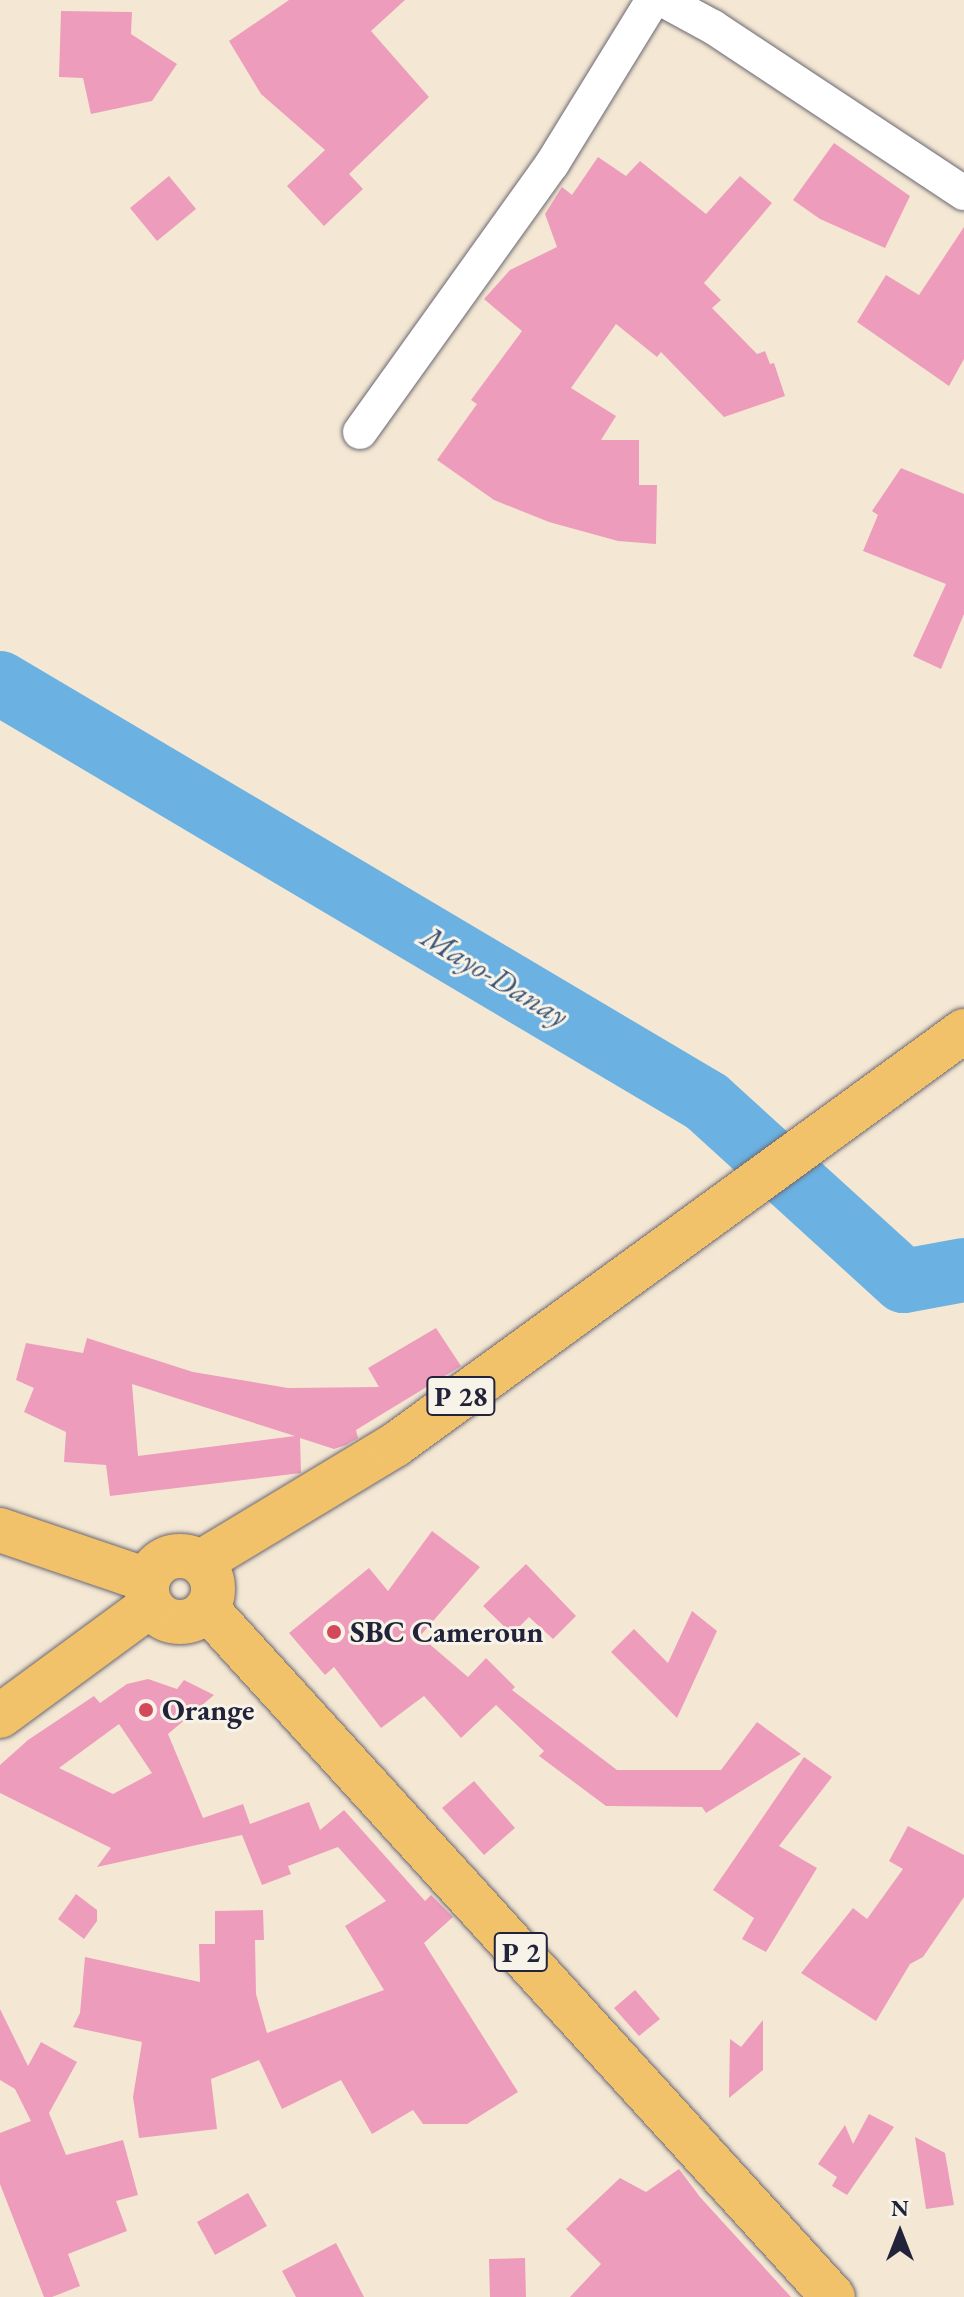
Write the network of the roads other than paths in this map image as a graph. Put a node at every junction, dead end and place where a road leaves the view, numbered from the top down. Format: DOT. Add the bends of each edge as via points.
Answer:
graph roads {
  1 [pos="653,0"];
  2 [pos="663,0"];
  3 [pos="964,193"];
  4 [pos="360,432"];
  5 [pos="964,1031"];
  6 [pos="0,1530"];
  7 [pos="201,1562"];
  8 [pos="149,1593"];
  9 [pos="207,1609"];
  10 [pos="0,1716"];
  11 [pos="833,2297"];
  1 -- 4 [label="street" via="552,164"];
  2 -- 3 [label="street" via="713,27"];
  5 -- 7 [label="main road, P 28" via="395,1445"];
  6 -- 8 [label="main road"];
  7 -- 8 [label="main road" via="189,1556 163,1559"];
  7 -- 9 [label="main road" via="214,1584"];
  8 -- 9 [label="main road" via="172,1621 197,1618"];
  8 -- 10 [label="main road"];
  9 -- 11 [label="main road, P 2"];
}
